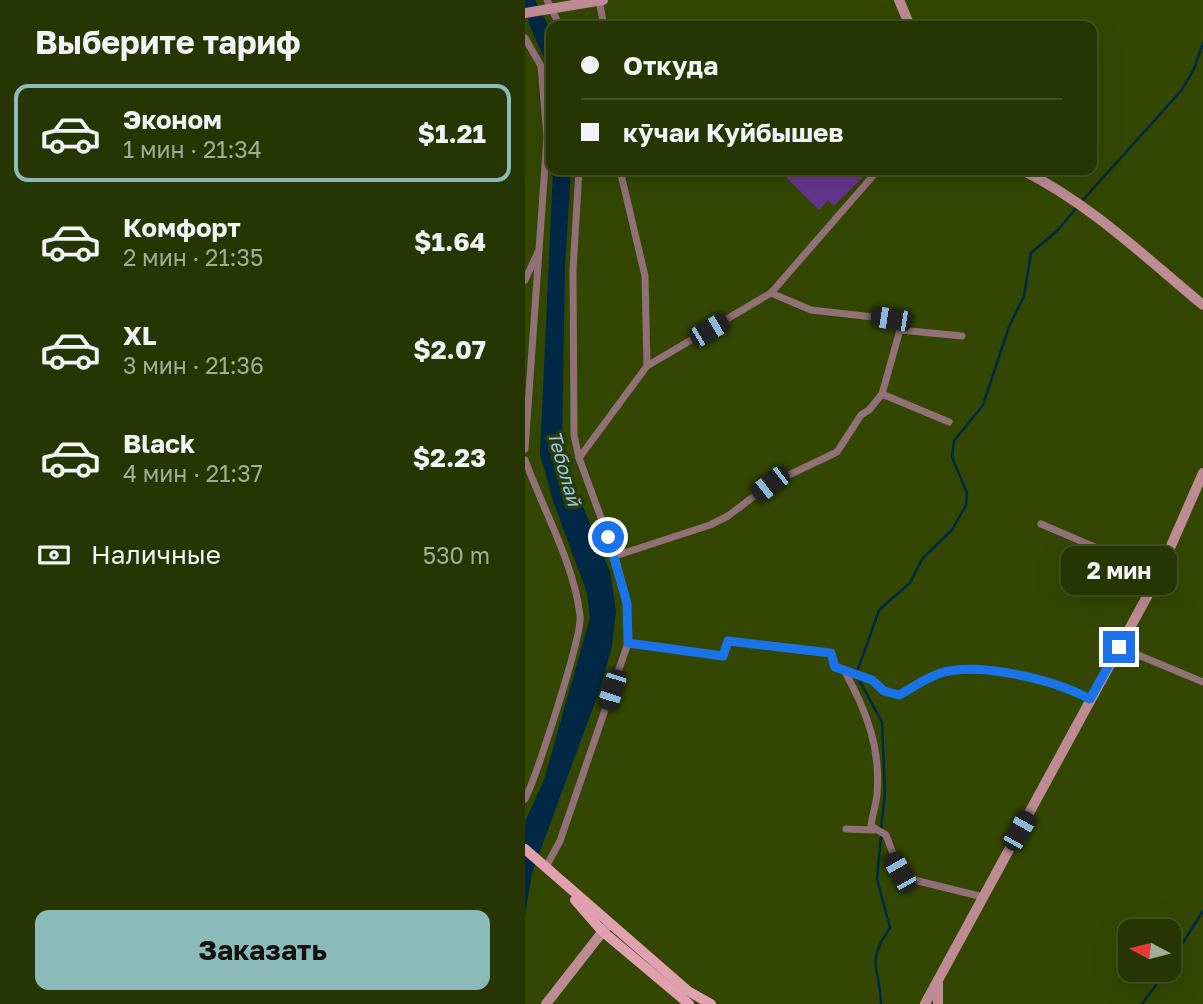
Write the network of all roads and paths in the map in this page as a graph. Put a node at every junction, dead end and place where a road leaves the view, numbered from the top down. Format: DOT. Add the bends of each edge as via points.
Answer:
graph roads {
  1 [pos="600,0"];
  2 [pos="899,0"];
  3 [pos="549,4"];
  4 [pos="525,13"];
  5 [pos="558,21"];
  6 [pos="603,21"];
  7 [pos="908,21"];
  8 [pos="525,38"];
  9 [pos="546,125"];
  10 [pos="546,155"];
  11 [pos="579,175"];
  12 [pos="621,175"];
  13 [pos="874,175"];
  14 [pos="1030,175"];
  15 [pos="541,246"];
  16 [pos="525,280"];
  17 [pos="771,293"];
  18 [pos="1203,305"];
  19 [pos="525,328"];
  20 [pos="534,330"];
  21 [pos="900,330"];
  22 [pos="962,335"];
  23 [pos="647,366"];
  24 [pos="882,394"];
  25 [pos="949,422"];
  26 [pos="525,449"];
  27 [pos="579,458"];
  28 [pos="525,460"];
  29 [pos="1203,473"];
  30 [pos="1041,524"];
  31 [pos="615,556"];
  32 [pos="1158,574"];
  33 [pos="628,643"];
  34 [pos="1119,647"];
  35 [pos="848,671"];
  36 [pos="1203,682"];
  37 [pos="1090,699"];
  38 [pos="525,799"];
  39 [pos="846,830"];
  40 [pos="874,830"];
  41 [pos="525,849"];
  42 [pos="546,867"];
  43 [pos="983,897"];
  44 [pos="606,927"];
  45 [pos="938,981"];
  46 [pos="546,1004"];
  47 [pos="689,1004"];
  48 [pos="711,1004"];
  49 [pos="925,1004"];
  50 [pos="938,1004"];
  1 -- 3 [label="main road"];
  1 -- 6 [label="street"];
  2 -- 7 [label="main road"];
  3 -- 4 [label="main road"];
  3 -- 5 [label="street"];
  8 -- 9 [label="street" via="541,65"];
  10 -- 15 [label="street"];
  11 -- 27 [label="street" via="573,283 574,435"];
  12 -- 23 [label="street" via="645,276"];
  13 -- 17 [label="street"];
  14 -- 18 [label="main road" via="1078,204"];
  15 -- 16 [label="street"];
  15 -- 20 [label="street"];
  17 -- 21 [label="street" via="811,310 891,319"];
  17 -- 23 [label="street"];
  19 -- 20 [label="street"];
  20 -- 26 [label="street"];
  21 -- 22 [label="street"];
  21 -- 24 [label="street"];
  23 -- 27 [label="street"];
  24 -- 25 [label="street"];
  24 -- 31 [label="street" via="860,415 837,452 821,462 770,484 710,525"];
  27 -- 31 [label="street"];
  28 -- 38 [label="street" via="563,552 581,619"];
  29 -- 32 [label="main road"];
  30 -- 32 [label="street"];
  31 -- 33 [label="street" via="627,603"];
  32 -- 34 [label="main road"];
  33 -- 35 [label="street" via="723,656 728,641 831,653 835,667"];
  33 -- 42 [label="street" via="560,841"];
  34 -- 36 [label="street"];
  34 -- 37 [label="main road"];
  35 -- 37 [label="street" via="899,695 938,674 962,670 1016,674 1067,687"];
  35 -- 40 [label="street" via="875,743"];
  37 -- 43 [label="main road"];
  39 -- 40 [label="street"];
  40 -- 43 [label="street" via="886,835 900,872"];
  41 -- 42 [label="main road"];
  42 -- 44 [label="main road"];
  43 -- 45 [label="main road"];
  44 -- 46 [label="main road"];
  44 -- 47 [label="main road"];
  44 -- 48 [label="main road"];
  45 -- 49 [label="main road"];
  45 -- 50 [label="main road"];
}
